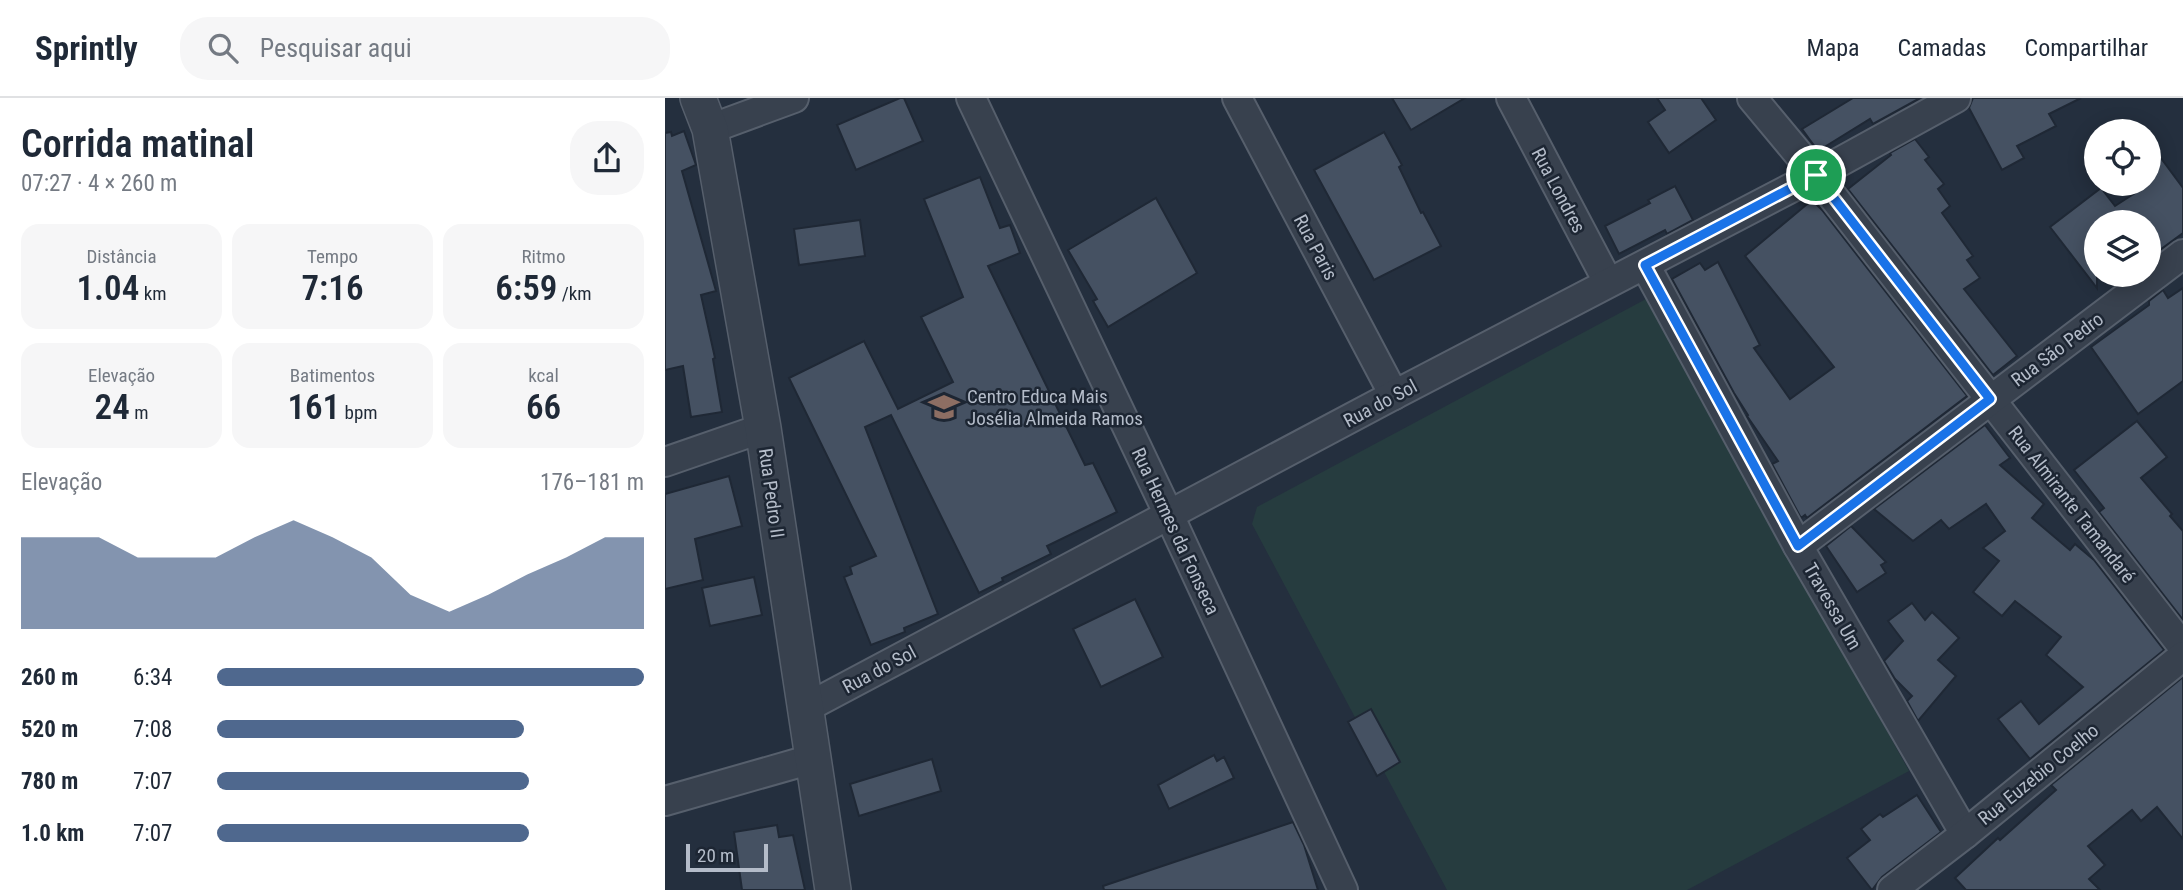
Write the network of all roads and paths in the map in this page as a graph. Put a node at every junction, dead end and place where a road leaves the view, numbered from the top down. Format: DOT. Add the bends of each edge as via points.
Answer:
graph roads {
  1 [pos="794,98"];
  2 [pos="971,98"];
  3 [pos="1237,98"];
  4 [pos="1511,98"];
  5 [pos="1752,98"];
  6 [pos="1956,98"];
  7 [pos="704,114"];
  8 [pos="1816,175"];
  9 [pos="2183,254"];
  10 [pos="1645,265"];
  11 [pos="1608,282"];
  12 [pos="1394,395"];
  13 [pos="1990,399"];
  14 [pos="763,428"];
  15 [pos="665,462"];
  16 [pos="1169,515"];
  17 [pos="1798,546"];
  18 [pos="2183,647"];
  19 [pos="2183,656"];
  20 [pos="804,709"];
  21 [pos="812,759"];
  22 [pos="665,801"];
  23 [pos="1965,834"];
  24 [pos="833,890"];
  25 [pos="1343,890"];
  26 [pos="1892,890"];
  1 -- 7 [label="street"];
  2 -- 16 [label="street, Rua Hermes da Fonseca"];
  3 -- 12 [label="street, Rua Paris"];
  4 -- 11 [label="street, Rua Londres"];
  5 -- 8 [label="street, Rua Almirante Tamandaré"];
  6 -- 8 [label="street, Rua do Sol"];
  7 -- 14 [label="street, Rua Pedro II"];
  8 -- 10 [label="street, Rua do Sol"];
  8 -- 13 [label="street, Rua Almirante Tamandaré"];
  9 -- 13 [label="street, Rua São Pedro"];
  10 -- 11 [label="street, Rua do Sol"];
  10 -- 17 [label="street, Travessa Um"];
  11 -- 12 [label="street, Rua do Sol"];
  12 -- 16 [label="street, Rua do Sol"];
  13 -- 17 [label="street, Rua São Pedro"];
  13 -- 18 [label="street, Rua Almirante Tamandaré"];
  14 -- 15 [label="street"];
  14 -- 20 [label="street, Rua Pedro II"];
  16 -- 20 [label="street, Rua do Sol"];
  16 -- 25 [label="street, Rua Hermes da Fonseca"];
  17 -- 23 [label="street, Travessa Um"];
  19 -- 23 [label="street, Rua Euzebio Coelho"];
  20 -- 21 [label="street, Rua Pedro II"];
  21 -- 22 [label="street"];
  21 -- 24 [label="street, Rua Pedro II"];
  23 -- 26 [label="street, Rua Euzebio Coelho"];
}
